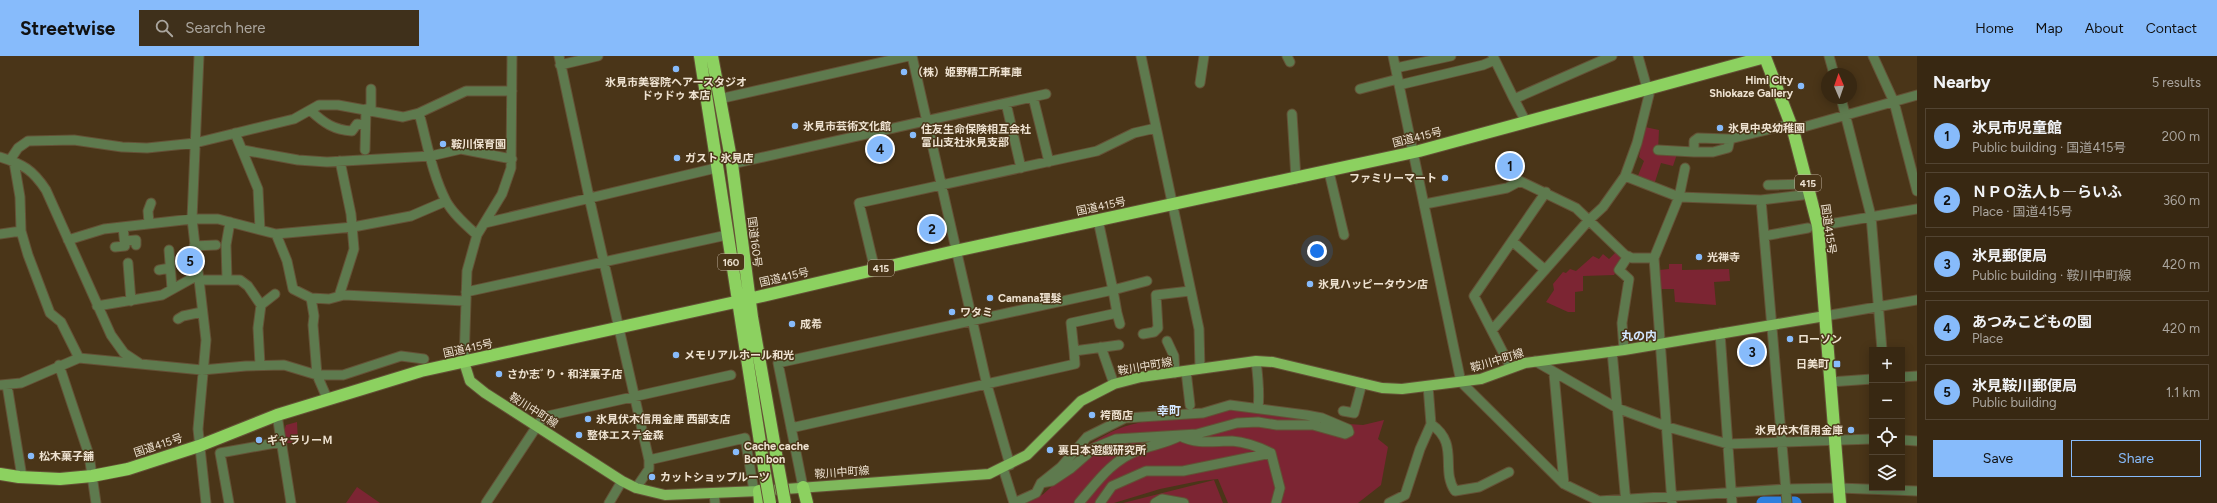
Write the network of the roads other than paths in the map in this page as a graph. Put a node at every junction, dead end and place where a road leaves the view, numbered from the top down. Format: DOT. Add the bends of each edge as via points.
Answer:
graph roads {
  1 [pos="199,56"];
  2 [pos="512,56"];
  3 [pos="598,56"];
  4 [pos="700,56"];
  5 [pos="712,56"];
  6 [pos="911,56"];
  7 [pos="1141,56"];
  8 [pos="1204,56"];
  9 [pos="1393,56"];
  10 [pos="1451,56"];
  11 [pos="1612,56"];
  12 [pos="1638,56"];
  13 [pos="1765,56"];
  14 [pos="1829,56"];
  15 [pos="1873,56"];
  16 [pos="1494,58"];
  17 [pos="559,61"];
  18 [pos="1396,68"];
  19 [pos="1832,68"];
  20 [pos="1398,82"];
  21 [pos="1200,83"];
  22 [pos="1360,88"];
  23 [pos="1648,88"];
  24 [pos="371,89"];
  25 [pos="512,91"];
  26 [pos="1046,94"];
  27 [pos="1917,95"];
  28 [pos="1033,97"];
  29 [pos="719,99"];
  30 [pos="1514,99"];
  31 [pos="1894,102"];
  32 [pos="1006,103"];
  33 [pos="1843,104"];
  34 [pos="369,110"];
  35 [pos="311,111"];
  36 [pos="419,113"];
  37 [pos="1292,114"];
  38 [pos="1846,115"];
  39 [pos="926,121"];
  40 [pos="1526,122"];
  41 [pos="365,125"];
  42 [pos="1792,127"];
  43 [pos="1156,128"];
  44 [pos="235,133"];
  45 [pos="1730,139"];
  46 [pos="195,144"];
  47 [pos="243,150"];
  48 [pos="365,150"];
  49 [pos="1658,150"];
  50 [pos="1414,152"];
  51 [pos="1694,152"];
  52 [pos="432,156"];
  53 [pos="0,157"];
  54 [pos="512,160"];
  55 [pos="12,161"];
  56 [pos="340,161"];
  57 [pos="1048,162"];
  58 [pos="732,164"];
  59 [pos="716,168"];
  60 [pos="1021,168"];
  61 [pos="1685,168"];
  62 [pos="1329,172"];
  63 [pos="1626,176"];
  64 [pos="1296,179"];
  65 [pos="941,185"];
  66 [pos="1768,185"];
  67 [pos="1809,189"];
  68 [pos="1917,191"];
  69 [pos="1546,192"];
  70 [pos="588,197"];
  71 [pos="1678,197"];
  72 [pos="1761,200"];
  73 [pos="446,201"];
  74 [pos="151,204"];
  75 [pos="1171,204"];
  76 [pos="1425,204"];
  77 [pos="1917,209"];
  78 [pos="1871,216"];
  79 [pos="192,219"];
  80 [pos="1098,220"];
  81 [pos="1589,220"];
  82 [pos="230,222"];
  83 [pos="149,223"];
  84 [pos="485,223"];
  85 [pos="125,224"];
  86 [pos="353,227"];
  87 [pos="1813,227"];
  88 [pos="260,230"];
  89 [pos="21,231"];
  90 [pos="0,234"];
  91 [pos="276,234"];
  92 [pos="477,235"];
  93 [pos="726,235"];
  94 [pos="1344,235"];
  95 [pos="1764,236"];
  96 [pos="68,240"];
  97 [pos="125,241"];
  98 [pos="1512,241"];
  99 [pos="136,245"];
  100 [pos="216,245"];
  101 [pos="194,246"];
  102 [pos="115,247"];
  103 [pos="169,250"];
  104 [pos="955,251"];
  105 [pos="1628,256"];
  106 [pos="1654,258"];
  107 [pos="604,262"];
  108 [pos="128,264"];
  109 [pos="170,268"];
  110 [pos="159,270"];
  111 [pos="875,270"];
  112 [pos="1545,270"];
  113 [pos="204,277"];
  114 [pos="227,280"];
  115 [pos="1147,282"];
  116 [pos="172,289"];
  117 [pos="1113,290"];
  118 [pos="1190,291"];
  119 [pos="466,292"];
  120 [pos="275,294"];
  121 [pos="339,296"];
  122 [pos="311,298"];
  123 [pos="749,299"];
  124 [pos="1917,300"];
  125 [pos="131,301"];
  126 [pos="465,301"];
  127 [pos="737,302"];
  128 [pos="261,305"];
  129 [pos="97,306"];
  130 [pos="1878,308"];
  131 [pos="202,312"];
  132 [pos="1118,313"];
  133 [pos="1825,316"];
  134 [pos="178,319"];
  135 [pos="972,321"];
  136 [pos="1120,324"];
  137 [pos="1772,325"];
  138 [pos="620,327"];
  139 [pos="1493,329"];
  140 [pos="1720,333"];
  141 [pos="1143,334"];
  142 [pos="1167,341"];
  143 [pos="1660,344"];
  144 [pos="1119,345"];
  145 [pos="1101,347"];
  146 [pos="1882,347"];
  147 [pos="1624,350"];
  148 [pos="1074,351"];
  149 [pos="1612,351"];
  150 [pos="79,358"];
  151 [pos="424,360"];
  152 [pos="1256,361"];
  153 [pos="1535,361"];
  154 [pos="464,362"];
  155 [pos="139,363"];
  156 [pos="59,365"];
  157 [pos="260,365"];
  158 [pos="1511,368"];
  159 [pos="1200,369"];
  160 [pos="202,370"];
  161 [pos="1181,372"];
  162 [pos="1554,374"];
  163 [pos="318,375"];
  164 [pos="731,375"];
  165 [pos="1917,376"];
  166 [pos="1905,377"];
  167 [pos="1869,379"];
  168 [pos="1461,382"];
  169 [pos="1830,382"];
  170 [pos="1362,383"];
  171 [pos="1114,384"];
  172 [pos="4,385"];
  173 [pos="987,385"];
  174 [pos="1428,386"];
  175 [pos="635,397"];
  176 [pos="327,398"];
  177 [pos="1190,405"];
  178 [pos="1258,408"];
  179 [pos="1617,408"];
  180 [pos="1343,411"];
  181 [pos="277,415"];
  182 [pos="1431,424"];
  183 [pos="537,425"];
  184 [pos="1668,427"];
  185 [pos="790,428"];
  186 [pos="1180,436"];
  187 [pos="1835,439"];
  188 [pos="1869,439"];
  189 [pos="1905,440"];
  190 [pos="1917,440"];
  191 [pos="281,442"];
  192 [pos="1781,442"];
  193 [pos="1728,444"];
  194 [pos="199,446"];
  195 [pos="1271,453"];
  196 [pos="649,460"];
  197 [pos="1006,467"];
  198 [pos="1509,472"];
  199 [pos="0,474"];
  200 [pos="92,476"];
  201 [pos="22,477"];
  202 [pos="622,481"];
  203 [pos="1041,484"];
  204 [pos="1564,484"];
  205 [pos="802,487"];
  206 [pos="636,488"];
  207 [pos="1840,488"];
  208 [pos="1786,489"];
  209 [pos="1869,489"];
  210 [pos="1905,490"];
  211 [pos="756,491"];
  212 [pos="1917,491"];
  213 [pos="1732,492"];
  214 [pos="714,498"];
  215 [pos="1672,500"];
  216 [pos="1626,501"];
  217 [pos="1598,502"];
  218 [pos="96,503"];
  219 [pos="206,503"];
  220 [pos="229,503"];
  221 [pos="291,503"];
  222 [pos="486,503"];
  223 [pos="609,503"];
  224 [pos="760,503"];
  225 [pos="770,503"];
  226 [pos="785,503"];
  227 [pos="807,503"];
  228 [pos="1014,503"];
  229 [pos="1079,503"];
  230 [pos="1100,503"];
  231 [pos="1156,503"];
  232 [pos="1184,503"];
  233 [pos="1276,503"];
  234 [pos="1389,503"];
  235 [pos="1732,503"];
  236 [pos="1787,503"];
  237 [pos="1840,503"];
  1 -- 46 [label="street"];
  2 -- 25 [label="street"];
  3 -- 17 [label="street"];
  4 -- 59 [label="highway, 160"];
  5 -- 29 [label="highway, 国道160号 / 160"];
  6 -- 29 [label="street"];
  6 -- 39 [label="street"];
  7 -- 43 [label="street"];
  8 -- 21 [label="street"];
  9 -- 18 [label="street"];
  10 -- 18 [label="street"];
  11 -- 30 [label="street"];
  12 -- 23 [label="street"];
  13 -- 23 [label="highway, 国道415号 / 415"];
  13 -- 42 [label="highway, 国道415号 / 415"];
  14 -- 19 [label="street"];
  15 -- 31 [label="street"];
  16 -- 20 [label="street" via="1483,65"];
  16 -- 30 [label="street"];
  17 -- 70 [label="street"];
  18 -- 20 [label="street"];
  20 -- 22 [label="street"];
  20 -- 50 [label="street"];
  23 -- 40 [label="highway, 国道415号 / 415"];
  23 -- 63 [label="street" via="1649,95 1637,143"];
  24 -- 34 [label="street"];
  25 -- 36 [label="street" via="466,91"];
  25 -- 54 [label="street"];
  26 -- 28 [label="street"];
  27 -- 31 [label="street"];
  28 -- 32 [label="street"];
  28 -- 57 [label="street"];
  29 -- 58 [label="highway, 国道160号 / 160"];
  30 -- 40 [label="street"];
  31 -- 38 [label="street"];
  31 -- 68 [label="street"];
  32 -- 39 [label="street"];
  32 -- 60 [label="street"];
  33 -- 38 [label="street"];
  34 -- 35 [label="street" via="326,104 319,105"];
  34 -- 36 [label="street" via="403,117"];
  34 -- 41 [label="street"];
  35 -- 41 [label="street" via="321,120 340,130 352,131 357,124"];
  35 -- 44 [label="street" via="294,119"];
  36 -- 52 [label="street"];
  37 -- 64 [label="street"];
  38 -- 42 [label="street"];
  38 -- 78 [label="street"];
  39 -- 58 [label="street"];
  39 -- 65 [label="street"];
  40 -- 50 [label="highway, 国道415号 / 415"];
  41 -- 48 [label="street"];
  42 -- 45 [label="street"];
  42 -- 67 [label="highway, 国道415号 / 415"];
  43 -- 57 [label="street" via="1134,133 1097,151"];
  43 -- 75 [label="street"];
  44 -- 46 [label="street"];
  44 -- 47 [label="street"];
  45 -- 51 [label="street" via="1728,148 1723,150"];
  45 -- 51 [label="street" via="1698,138 1694,141"];
  46 -- 55 [label="street" via="147,148 74,140 28,141 18,148"];
  46 -- 79 [label="street"];
  47 -- 56 [label="street" via="298,160"];
  47 -- 88 [label="street" via="258,189"];
  49 -- 51 [label="street"];
  50 -- 62 [label="highway, 国道415号 / 415"];
  50 -- 76 [label="street"];
  52 -- 54 [label="street" via="461,149"];
  52 -- 56 [label="street"];
  52 -- 73 [label="street" via="434,170"];
  53 -- 55 [label="street"];
  54 -- 84 [label="street" via="502,194"];
  55 -- 89 [label="street" via="20,197"];
  55 -- 96 [label="street" via="37,176"];
  56 -- 86 [label="street"];
  57 -- 60 [label="street"];
  58 -- 123 [label="highway, 国道160号 / 160"];
  59 -- 70 [label="street"];
  59 -- 93 [label="highway, 160"];
  60 -- 65 [label="street"];
  61 -- 71 [label="street"];
  62 -- 64 [label="highway, 国道415号 / 415"];
  62 -- 94 [label="street"];
  63 -- 71 [label="street"];
  63 -- 81 [label="street"];
  64 -- 75 [label="highway, 国道415号 / 415"];
  65 -- 104 [label="street"];
  65 -- 111 [label="street" via="859,203"];
  66 -- 67 [label="street"];
  67 -- 72 [label="street"];
  67 -- 87 [label="highway, 国道415号 / 415"];
  69 -- 76 [label="street" via="1520,181 1508,188"];
  69 -- 81 [label="street" via="1576,208"];
  69 -- 98 [label="street"];
  70 -- 84 [label="street"];
  70 -- 107 [label="street"];
  71 -- 72 [label="street"];
  71 -- 106 [label="street"];
  72 -- 95 [label="street"];
  73 -- 86 [label="street" via="411,216"];
  73 -- 92 [label="street" via="465,225"];
  74 -- 83 [label="street" via="148,211"];
  75 -- 80 [label="highway, 国道415号 / 415"];
  75 -- 118 [label="street"];
  76 -- 168 [label="street"];
  77 -- 78 [label="street"];
  78 -- 87 [label="street"];
  78 -- 130 [label="street"];
  79 -- 82 [label="street" via="218,219"];
  79 -- 83 [label="street"];
  79 -- 101 [label="street"];
  80 -- 104 [label="highway, 国道415号 / 415"];
  80 -- 117 [label="street"];
  81 -- 105 [label="street"];
  81 -- 112 [label="street"];
  82 -- 88 [label="street"];
  82 -- 114 [label="street" via="226,245"];
  83 -- 85 [label="street"];
  84 -- 92 [label="street"];
  85 -- 96 [label="street"];
  85 -- 97 [label="street"];
  86 -- 91 [label="street"];
  86 -- 121 [label="street" via="354,249"];
  87 -- 95 [label="street"];
  87 -- 133 [label="highway, 国道415号 / 415"];
  88 -- 91 [label="street"];
  89 -- 90 [label="street"];
  89 -- 150 [label="street" via="50,313 61,322"];
  91 -- 122 [label="street" via="287,261 293,289"];
  92 -- 119 [label="street" via="467,271"];
  93 -- 107 [label="street"];
  93 -- 127 [label="highway, 160"];
  95 -- 137 [label="street"];
  96 -- 129 [label="street"];
  97 -- 99 [label="street" via="136,240"];
  97 -- 102 [label="street" via="125,246"];
  98 -- 112 [label="street"];
  98 -- 139 [label="street" via="1474,296"];
  100 -- 101 [label="street"];
  101 -- 113 [label="street"];
  103 -- 109 [label="street"];
  104 -- 111 [label="highway, 国道415号 / 415"];
  104 -- 135 [label="street"];
  105 -- 106 [label="street"];
  105 -- 147 [label="street" via="1619,270 1629,279 1622,323"];
  106 -- 143 [label="street"];
  107 -- 119 [label="street"];
  107 -- 138 [label="street"];
  108 -- 125 [label="street"];
  109 -- 110 [label="street"];
  109 -- 116 [label="street"];
  111 -- 123 [label="highway, 国道415号 / 415"];
  112 -- 139 [label="street"];
  113 -- 114 [label="street"];
  113 -- 116 [label="street"];
  113 -- 131 [label="street"];
  114 -- 128 [label="street" via="239,277"];
  115 -- 117 [label="street"];
  116 -- 125 [label="street" via="162,295"];
  117 -- 132 [label="street"];
  117 -- 135 [label="street"];
  118 -- 141 [label="street" via="1156,295 1158,328 1154,332"];
  118 -- 159 [label="street" via="1199,328"];
  119 -- 126 [label="street"];
  120 -- 128 [label="street"];
  121 -- 122 [label="street" via="329,299"];
  121 -- 126 [label="street"];
  122 -- 163 [label="street"];
  123 -- 127 [label="highway, 国道415号 / 415"];
  123 -- 226 [label="highway, 国道160号 / 160, bridge"];
  124 -- 130 [label="street"];
  125 -- 129 [label="street"];
  126 -- 154 [label="street"];
  127 -- 138 [label="highway, 国道415号 / 415"];
  127 -- 225 [label="highway, 160, bridge"];
  128 -- 157 [label="street" via="258,328"];
  129 -- 155 [label="street" via="117,345"];
  130 -- 133 [label="street"];
  130 -- 146 [label="street"];
  131 -- 134 [label="street"];
  131 -- 160 [label="street" via="206,340"];
  132 -- 136 [label="street"];
  132 -- 148 [label="street" via="1071,323"];
  133 -- 137 [label="main road, 鞍川中町線"];
  133 -- 169 [label="highway, 国道415号 / 415"];
  135 -- 173 [label="street"];
  135 -- 185 [label="street" via="778,363"];
  137 -- 140 [label="main road, 鞍川中町線"];
  137 -- 192 [label="street"];
  138 -- 154 [label="highway, 国道415号 / 415"];
  138 -- 175 [label="street"];
  139 -- 158 [label="street"];
  140 -- 143 [label="main road, 鞍川中町線"];
  140 -- 193 [label="street"];
  142 -- 161 [label="street"];
  143 -- 147 [label="main road, 鞍川中町線"];
  143 -- 184 [label="street"];
  144 -- 145 [label="street"];
  145 -- 148 [label="street"];
  145 -- 171 [label="street"];
  147 -- 149 [label="main road, 鞍川中町線"];
  148 -- 173 [label="street" via="1075,364"];
  149 -- 153 [label="main road, 鞍川中町線"];
  149 -- 179 [label="street"];
  150 -- 155 [label="street"];
  150 -- 156 [label="street"];
  151 -- 163 [label="street" via="401,356 343,374"];
  152 -- 159 [label="main road, 鞍川中町線"];
  152 -- 170 [label="main road, 鞍川中町線" via="1273,362"];
  152 -- 178 [label="street" via="1257,386 1260,394"];
  153 -- 158 [label="main road, 鞍川中町線"];
  153 -- 162 [label="street"];
  154 -- 176 [label="highway, 国道415号 / 415" via="421,371"];
  154 -- 183 [label="main road, 鞍川中町線" via="470,381"];
  155 -- 160 [label="street"];
  156 -- 172 [label="street" via="21,383"];
  156 -- 200 [label="street" via="89,455"];
  157 -- 160 [label="street"];
  157 -- 163 [label="street" via="284,365"];
  158 -- 168 [label="main road, 鞍川中町線" via="1481,379"];
  159 -- 161 [label="main road, 鞍川中町線"];
  160 -- 194 [label="street"];
  161 -- 171 [label="main road, 鞍川中町線" via="1141,377"];
  161 -- 177 [label="street"];
  162 -- 179 [label="street"];
  162 -- 204 [label="street"];
  163 -- 176 [label="street"];
  164 -- 175 [label="street"];
  165 -- 166 [label="street"];
  167 -- 169 [label="street"];
  168 -- 174 [label="main road, 鞍川中町線"];
  168 -- 204 [label="street"];
  169 -- 187 [label="highway, 国道415号 / 415"];
  170 -- 174 [label="main road, 鞍川中町線" via="1382,388"];
  170 -- 180 [label="street" via="1354,413"];
  171 -- 197 [label="main road, 鞍川中町線" via="1081,401 1027,455"];
  172 -- 201 [label="street"];
  173 -- 185 [label="street"];
  173 -- 197 [label="street"];
  174 -- 182 [label="street"];
  175 -- 183 [label="street" via="543,417"];
  175 -- 196 [label="street"];
  176 -- 181 [label="highway, 国道415号 / 415"];
  178 -- 186 [label="street" via="1322,418 1348,429 1349,432 1345,434 1313,425 1258,422 1237,423"];
  178 -- 203 [label="street" via="1230,404 1203,413 1125,418 1087,437 1061,467"];
  179 -- 184 [label="street"];
  179 -- 216 [label="street"];
  181 -- 191 [label="street"];
  181 -- 194 [label="highway, 国道415号 / 415"];
  182 -- 198 [label="street" via="1439,430 1446,443 1450,460 1448,476 1455,491 1479,487"];
  182 -- 234 [label="street" via="1405,495"];
  183 -- 202 [label="main road, 鞍川中町線"];
  183 -- 222 [label="street"];
  184 -- 193 [label="street"];
  184 -- 215 [label="street"];
  185 -- 205 [label="street"];
  186 -- 195 [label="street" via="1201,442 1243,443"];
  186 -- 203 [label="street" via="1116,439 1094,448 1070,469 1052,481"];
  186 -- 229 [label="street" via="1138,450 1118,461 1105,471"];
  187 -- 188 [label="street"];
  187 -- 192 [label="street"];
  187 -- 207 [label="highway, 国道415号 / 415"];
  189 -- 190 [label="street"];
  191 -- 220 [label="street" via="220,453"];
  191 -- 221 [label="street"];
  192 -- 193 [label="street"];
  192 -- 208 [label="street"];
  193 -- 213 [label="street"];
  194 -- 200 [label="highway, 国道415号 / 415" via="128,469"];
  194 -- 219 [label="street"];
  195 -- 230 [label="street" via="1183,471 1146,471 1112,486"];
  195 -- 233 [label="street" via="1280,488"];
  196 -- 206 [label="street" via="649,469"];
  196 -- 211 [label="street" via="745,438"];
  197 -- 205 [label="main road, 鞍川中町線" via="989,474"];
  197 -- 228 [label="street"];
  199 -- 201 [label="highway, 国道415号 / 415"];
  200 -- 201 [label="highway, 国道415号 / 415"];
  200 -- 218 [label="street"];
  202 -- 206 [label="main road, 鞍川中町線"];
  202 -- 223 [label="street"];
  203 -- 228 [label="street" via="1036,493"];
  204 -- 217 [label="street"];
  205 -- 211 [label="main road, 鞍川中町線"];
  205 -- 227 [label="highway"];
  206 -- 214 [label="main road, 鞍川中町線" via="665,495"];
  207 -- 208 [label="street"];
  207 -- 209 [label="street"];
  207 -- 237 [label="highway, 国道415号 / 415"];
  208 -- 213 [label="street"];
  208 -- 236 [label="street"];
  210 -- 212 [label="street"];
  211 -- 214 [label="main road, 鞍川中町線"];
  211 -- 224 [label="highway"];
  213 -- 215 [label="street"];
  213 -- 235 [label="street"];
  215 -- 216 [label="street"];
  216 -- 217 [label="street"];
  231 -- 232 [label="street" via="1162,498"];
}
